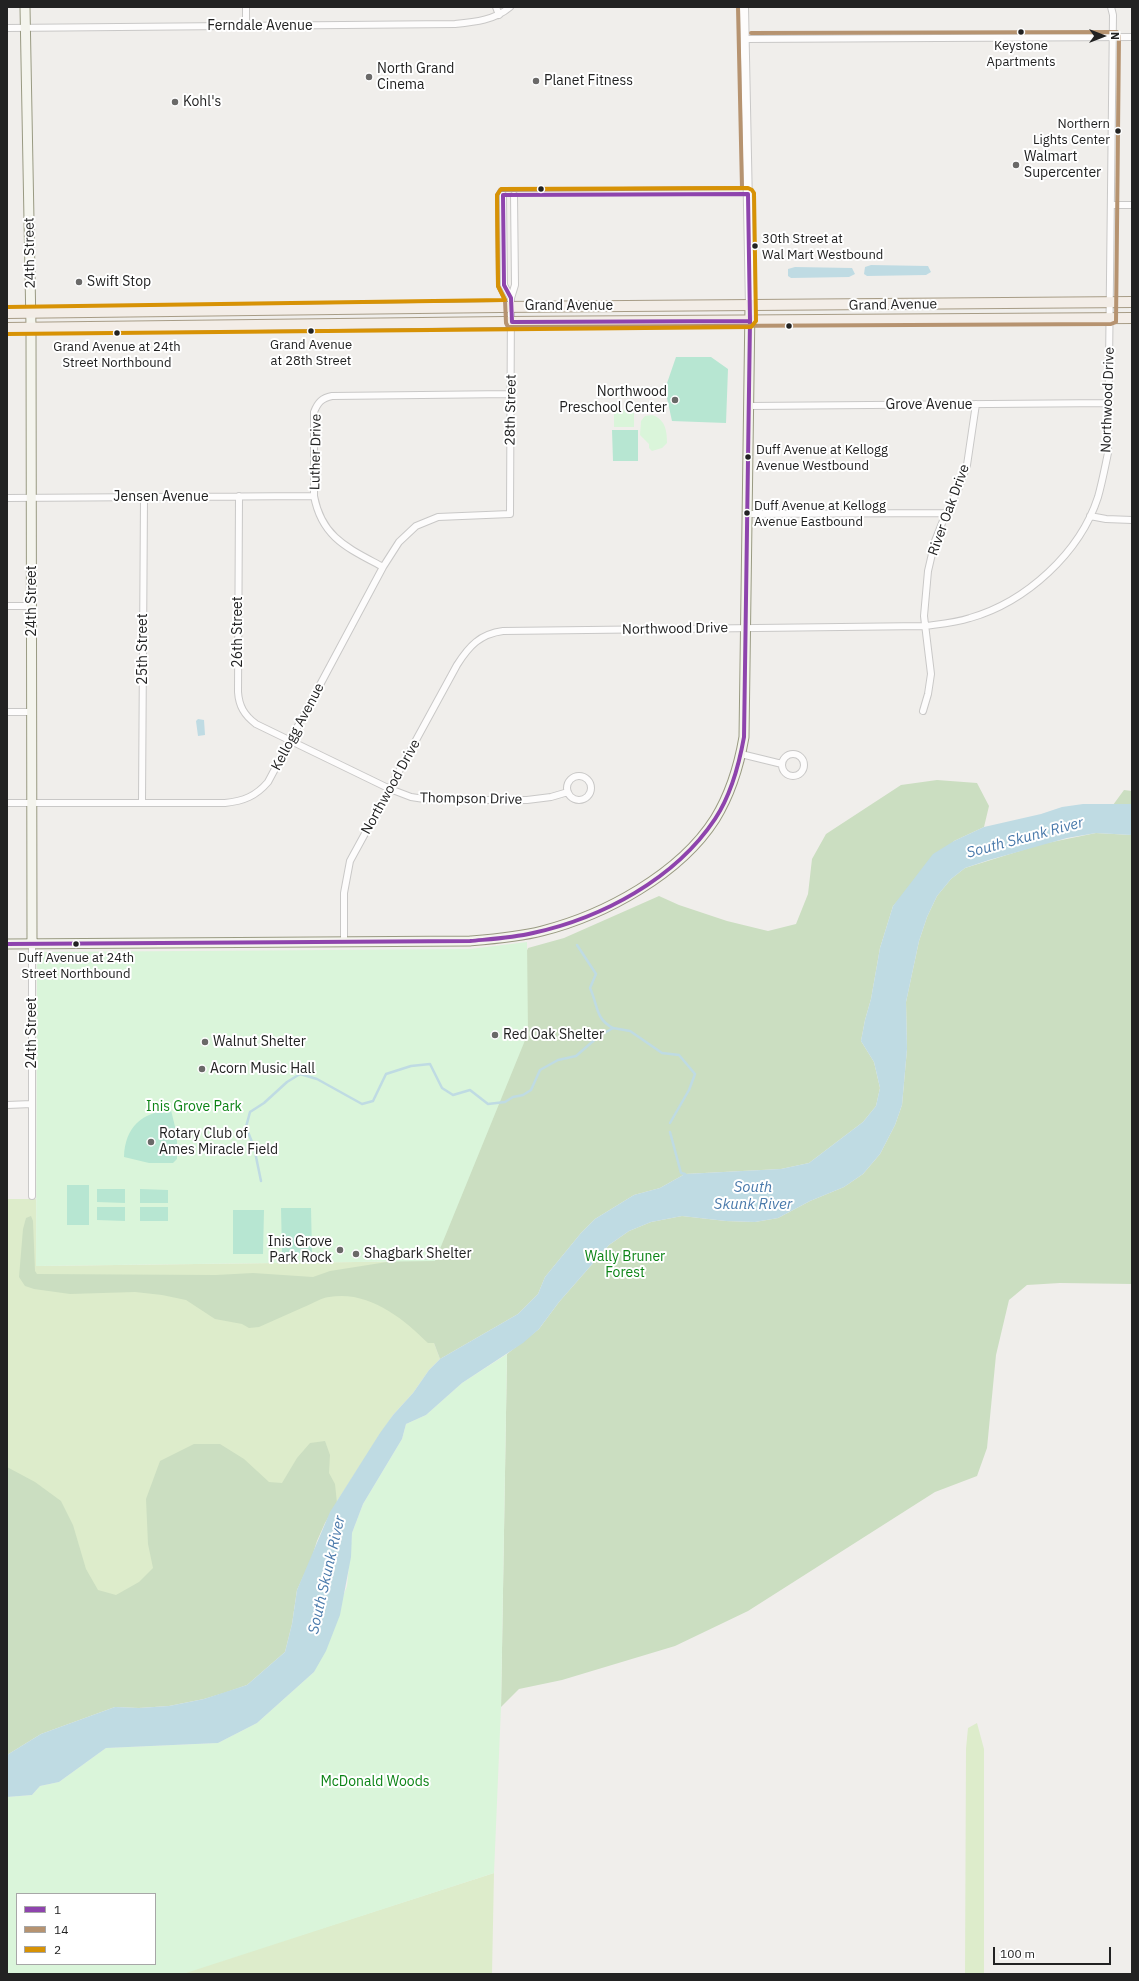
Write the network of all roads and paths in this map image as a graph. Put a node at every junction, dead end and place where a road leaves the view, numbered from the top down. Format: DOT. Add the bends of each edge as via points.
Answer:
graph roads {
  1 [pos="26,7"];
  2 [pos="246,7"];
  3 [pos="496,7"];
  4 [pos="510,7"];
  5 [pos="744,7"];
  6 [pos="1111,7"];
  7 [pos="499,15"];
  8 [pos="246,26"];
  9 [pos="7,28"];
  10 [pos="26,28"];
  11 [pos="1113,37"];
  12 [pos="1132,37"];
  13 [pos="745,39"];
  14 [pos="503,195"];
  15 [pos="514,195"];
  16 [pos="1112,205"];
  17 [pos="1132,205"];
  18 [pos="511,302"];
  19 [pos="1132,302"];
  20 [pos="1111,303"];
  21 [pos="750,306"];
  22 [pos="7,313"];
  23 [pos="31,313"];
  24 [pos="1111,318"];
  25 [pos="1132,318"];
  26 [pos="512,322"];
  27 [pos="750,322"];
  28 [pos="31,327"];
  29 [pos="7,328"];
  30 [pos="511,394"];
  31 [pos="1110,403"];
  32 [pos="976,404"];
  33 [pos="749,406"];
  34 [pos="239,496"];
  35 [pos="314,496"];
  36 [pos="32,497"];
  37 [pos="144,497"];
  38 [pos="7,498"];
  39 [pos="946,513"];
  40 [pos="510,514"];
  41 [pos="748,514"];
  42 [pos="1090,516"];
  43 [pos="1132,520"];
  44 [pos="383,567"];
  45 [pos="7,606"];
  46 [pos="32,606"];
  47 [pos="925,626"];
  48 [pos="746,628"];
  49 [pos="923,711"];
  50 [pos="7,712"];
  51 [pos="32,712"];
  52 [pos="290,740"];
  53 [pos="741,754"];
  54 [pos="782,764"];
  55 [pos="390,789"];
  56 [pos="568,792"];
  57 [pos="7,802"];
  58 [pos="32,802"];
  59 [pos="142,802"];
  60 [pos="344,942"];
  61 [pos="7,944"];
  62 [pos="32,944"];
  63 [pos="32,1104"];
  64 [pos="7,1105"];
  65 [pos="32,1196"];
  1 -- 10 [label="main road, 24th Street"];
  2 -- 8 [label="street"];
  3 -- 7 [label="street"];
  4 -- 7 [label="street, Ferndale Avenue"];
  5 -- 13 [label="street"];
  6 -- 11 [label="street, Northwood Drive"];
  7 -- 8 [label="street, Ferndale Avenue" via="472,23 455,24"];
  8 -- 10 [label="street, Ferndale Avenue"];
  9 -- 10 [label="street, Ferndale Avenue"];
  10 -- 23 [label="main road, 24th Street"];
  11 -- 12 [label="street"];
  11 -- 13 [label="street"];
  11 -- 16 [label="street, Northwood Drive"];
  13 -- 21 [label="street"];
  14 -- 18 [label="street" via="504,285"];
  15 -- 18 [label="street" via="515,285"];
  16 -- 17 [label="street"];
  16 -- 20 [label="street, Northwood Drive"];
  18 -- 21 [label="main road, Grand Avenue"];
  18 -- 23 [label="main road, Grand Avenue"];
  18 -- 26 [label="street, 28th Street"];
  19 -- 20 [label="main road, Grand Avenue"];
  20 -- 21 [label="main road, Grand Avenue"];
  20 -- 24 [label="street, Northwood Drive"];
  21 -- 27 [label="main road"];
  22 -- 23 [label="main road, Grand Avenue"];
  23 -- 28 [label="main road, 24th Street"];
  24 -- 25 [label="main road, Grand Avenue"];
  24 -- 27 [label="main road, Grand Avenue"];
  24 -- 31 [label="street, Northwood Drive"];
  26 -- 27 [label="main road, Grand Avenue"];
  26 -- 28 [label="main road, Grand Avenue"];
  26 -- 30 [label="street, 28th Street"];
  27 -- 33 [label="main road"];
  28 -- 29 [label="main road, Grand Avenue"];
  28 -- 36 [label="main road, 24th Street"];
  30 -- 35 [label="street, Luther Drive" via="324,398 314,412"];
  30 -- 40 [label="street, 28th Street"];
  31 -- 32 [label="street, Grove Avenue"];
  31 -- 42 [label="street, Northwood Drive" via="1108,453 1098,497"];
  32 -- 33 [label="street, Grove Avenue"];
  32 -- 39 [label="street, River Oak Drive" via="967,465"];
  33 -- 41 [label="main road"];
  34 -- 35 [label="street, Jensen Avenue"];
  34 -- 37 [label="street, Jensen Avenue"];
  34 -- 52 [label="street, 26th Street" via="239,703 243,712 256,724"];
  35 -- 44 [label="street, Luther Drive" via="317,509 330,533 350,549"];
  36 -- 37 [label="street, Jensen Avenue"];
  36 -- 38 [label="street, Jensen Avenue"];
  36 -- 46 [label="main road, 24th Street"];
  37 -- 59 [label="street, 25th Street"];
  39 -- 41 [label="street"];
  39 -- 47 [label="street, River Oak Drive" via="935,541 928,571"];
  40 -- 44 [label="street, Kellogg Avenue" via="448,515 426,520 407,532"];
  41 -- 48 [label="main road"];
  42 -- 43 [label="street"];
  42 -- 47 [label="street, Northwood Drive" via="1057,563 1020,594 970,618"];
  44 -- 52 [label="street, Kellogg Avenue"];
  45 -- 46 [label="street"];
  46 -- 51 [label="main road, 24th Street"];
  47 -- 48 [label="street, Northwood Drive"];
  47 -- 49 [label="street, River Oak Drive" via="930,674"];
  48 -- 53 [label="main road" via="744,737"];
  48 -- 55 [label="street, Northwood Drive" via="504,631 483,636 464,653"];
  50 -- 51 [label="street"];
  51 -- 58 [label="main road, 24th Street"];
  52 -- 55 [label="street, Thompson Drive"];
  52 -- 59 [label="street, Kellogg Avenue" via="268,782 250,798 225,804"];
  53 -- 54 [label="street"];
  53 -- 60 [label="main road" via="731,789 704,835 679,860 611,905 571,922 507,938 470,941"];
  55 -- 56 [label="street, Thompson Drive" via="411,797 431,800 527,800"];
  55 -- 60 [label="street, Northwood Drive" via="350,861 344,893"];
  56 -- 56 [label="street" via="576,800 581,800 590,794 591,783 583,776 577,776 569,782"];
  57 -- 58 [label="street, Kellogg Avenue"];
  58 -- 59 [label="street, Kellogg Avenue"];
  58 -- 62 [label="main road, 24th Street"];
  60 -- 62 [label="main road"];
  61 -- 62 [label="main road"];
  62 -- 63 [label="street, 24th Street"];
  63 -- 64 [label="street"];
  63 -- 65 [label="street, 24th Street"];
}
